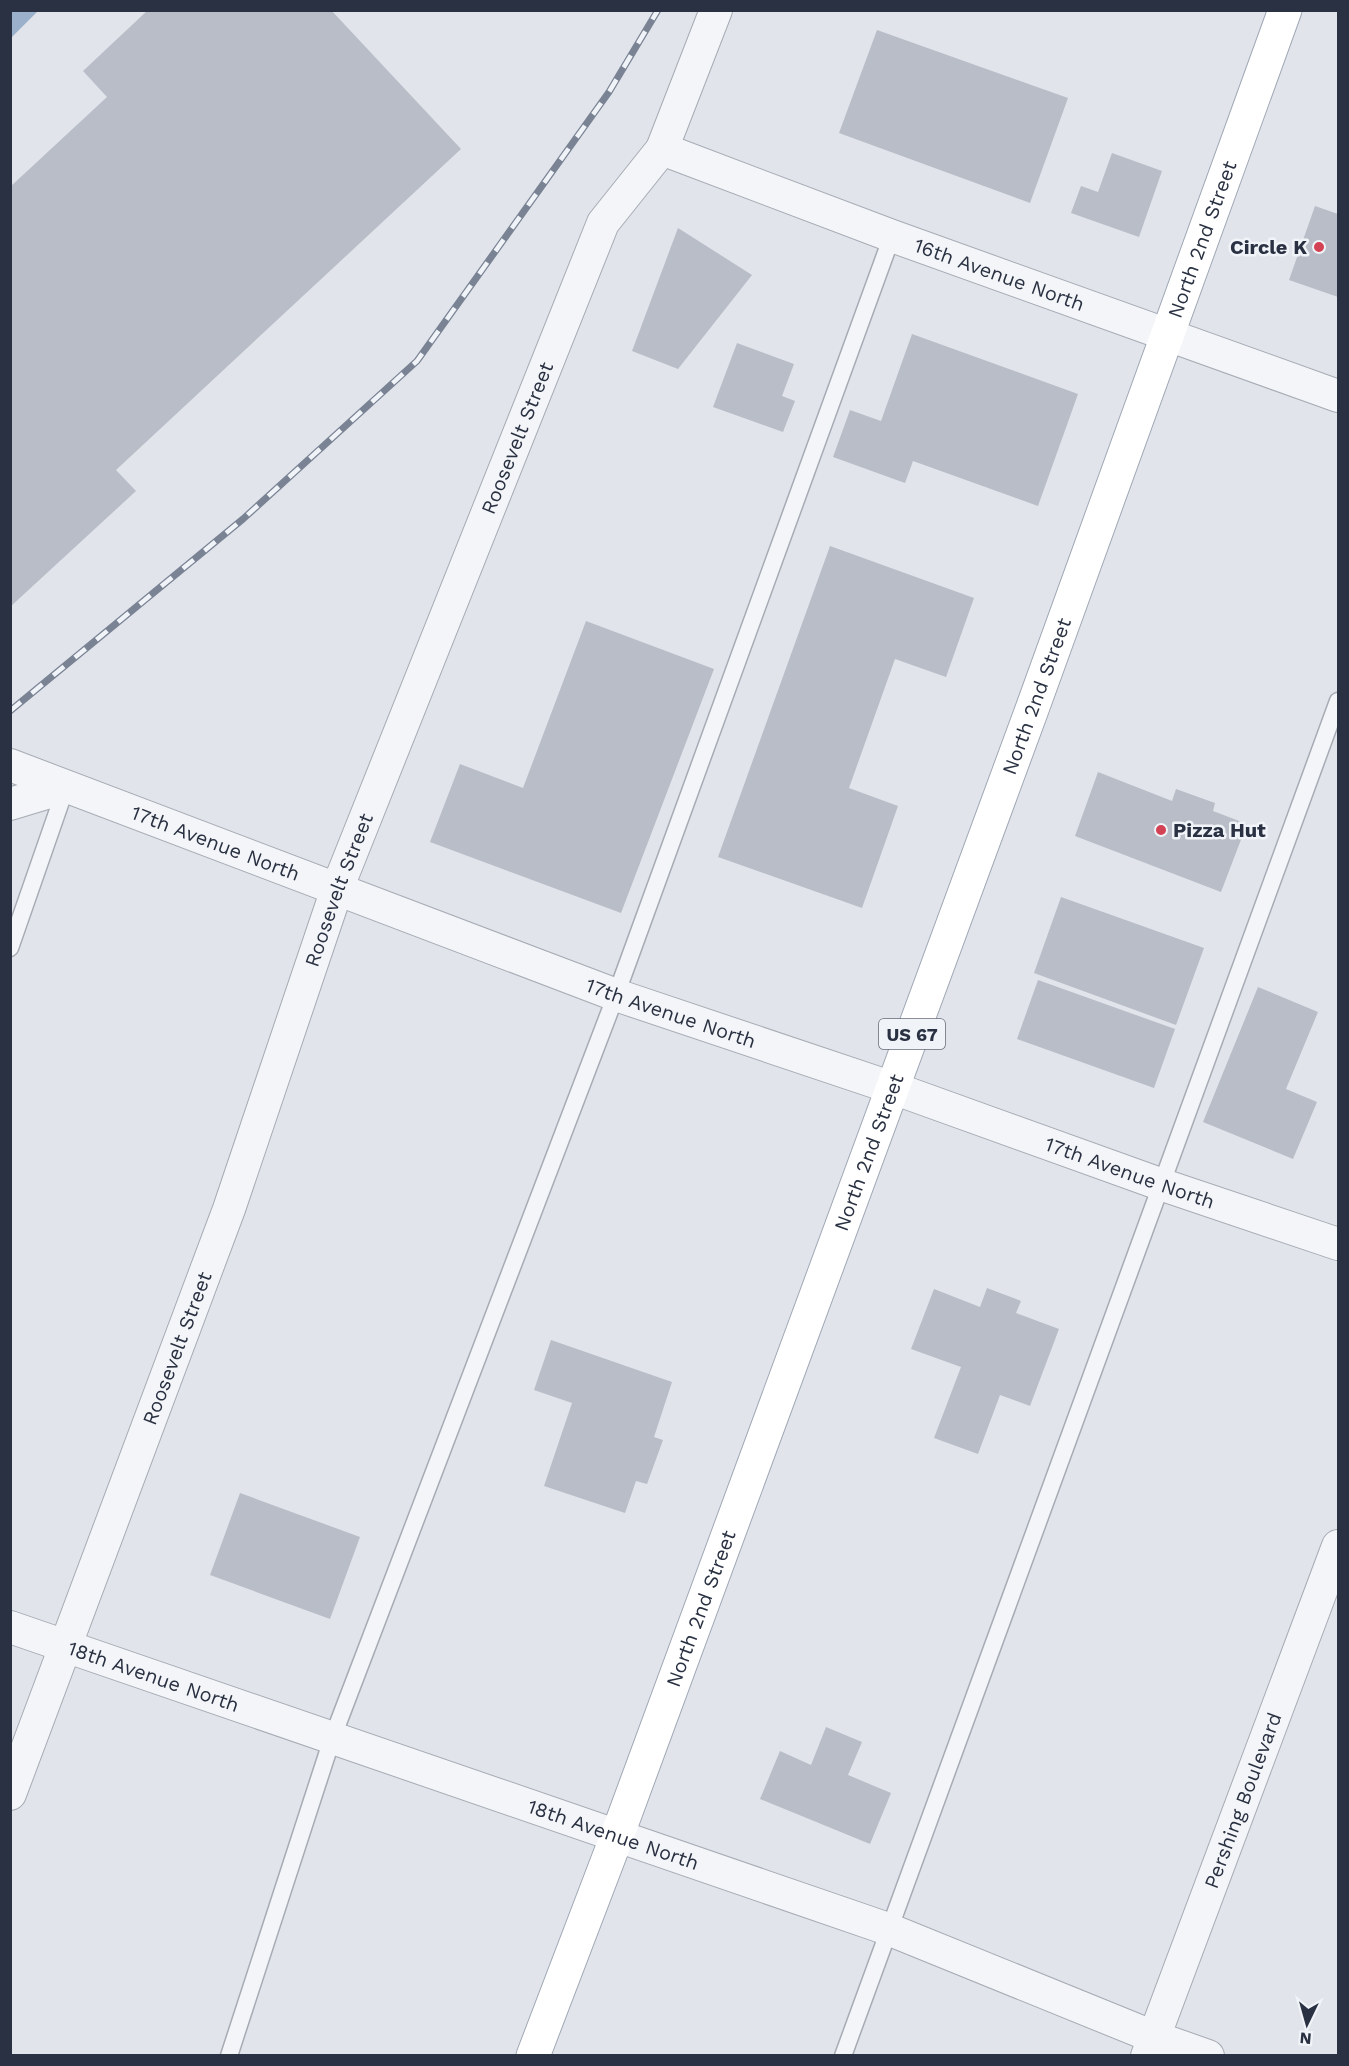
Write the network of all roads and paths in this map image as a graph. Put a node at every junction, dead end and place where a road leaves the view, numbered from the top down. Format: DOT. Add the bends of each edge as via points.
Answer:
graph roads {
  1 [pos="716,10"];
  2 [pos="1285,10"];
  3 [pos="662,149"];
  4 [pos="892,236"];
  5 [pos="1169,335"];
  6 [pos="1338,396"];
  7 [pos="1338,702"];
  8 [pos="10,765"];
  9 [pos="66,787"];
  10 [pos="10,804"];
  11 [pos="336,889"];
  12 [pos="10,948"];
  13 [pos="616,995"];
  14 [pos="893,1088"];
  15 [pos="1160,1184"];
  16 [pos="1338,1244"];
  17 [pos="1338,1546"];
  18 [pos="10,1627"];
  19 [pos="64,1646"];
  20 [pos="332,1739"];
  21 [pos="10,1794"];
  22 [pos="617,1836"];
  23 [pos="888,1929"];
  24 [pos="1150,2046"];
  25 [pos="229,2055"];
  26 [pos="533,2055"];
  27 [pos="843,2055"];
  28 [pos="1208,2055"];
  1 -- 3 [label="street, Roosevelt Street"];
  2 -- 5 [label="main road, North 2nd Street / US 67"];
  3 -- 4 [label="street, 16th Avenue North"];
  3 -- 11 [label="street, Roosevelt Street" via="603,223"];
  4 -- 5 [label="street, 16th Avenue North"];
  4 -- 13 [label="lane"];
  5 -- 6 [label="street, 16th Avenue North"];
  5 -- 14 [label="main road, North 2nd Street / US 67"];
  7 -- 15 [label="lane"];
  8 -- 9 [label="street, 17th Avenue North"];
  9 -- 10 [label="street"];
  9 -- 11 [label="street, 17th Avenue North"];
  9 -- 12 [label="lane"];
  11 -- 13 [label="street, 17th Avenue North"];
  11 -- 19 [label="street, Roosevelt Street" via="229,1209"];
  13 -- 14 [label="street, 17th Avenue North"];
  13 -- 20 [label="lane"];
  14 -- 15 [label="street, 17th Avenue North"];
  14 -- 22 [label="main road, North 2nd Street / US 67"];
  15 -- 16 [label="street, 17th Avenue North"];
  15 -- 23 [label="lane"];
  17 -- 24 [label="street, Pershing Boulevard"];
  18 -- 19 [label="street, 18th Avenue North"];
  19 -- 20 [label="street, 18th Avenue North"];
  19 -- 21 [label="street, Roosevelt Street"];
  20 -- 22 [label="street, 18th Avenue North"];
  20 -- 25 [label="lane"];
  22 -- 23 [label="street, 18th Avenue North"];
  22 -- 26 [label="main road, North 2nd Street / US 67"];
  23 -- 24 [label="street, 18th Avenue North"];
  23 -- 27 [label="lane"];
  24 -- 28 [label="street, 18th Avenue North"];
}
